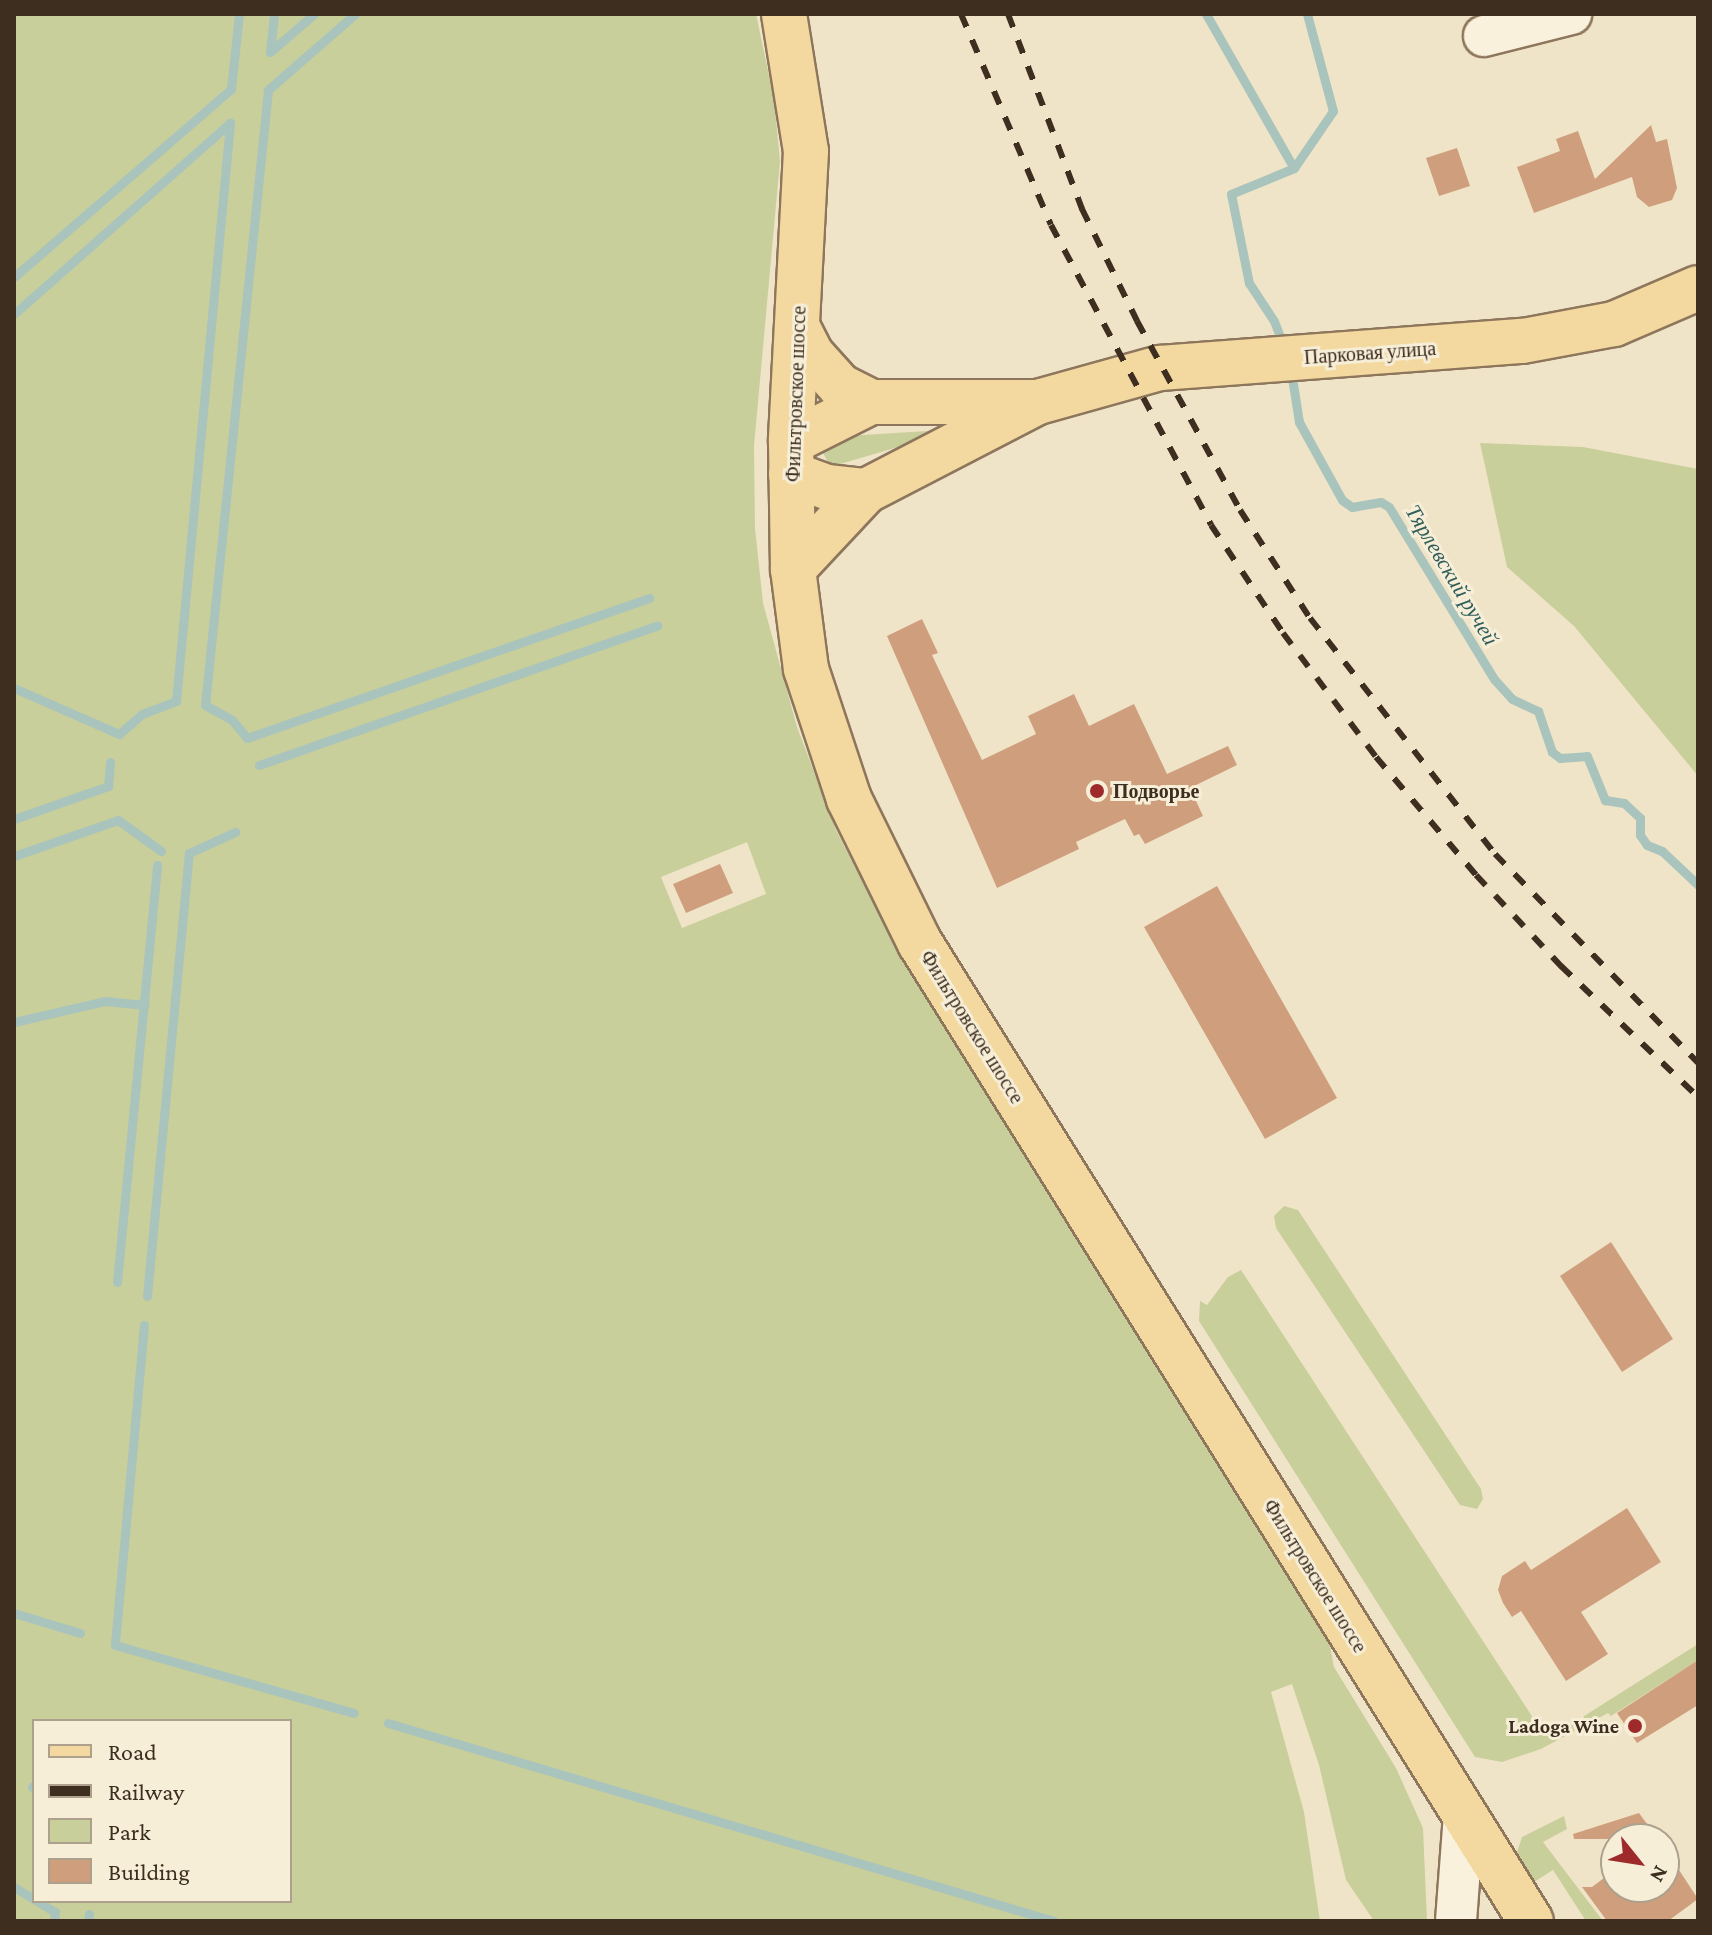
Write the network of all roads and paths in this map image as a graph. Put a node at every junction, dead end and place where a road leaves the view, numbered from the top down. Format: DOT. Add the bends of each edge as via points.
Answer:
graph roads {
  1 [pos="784,14"];
  2 [pos="1571,14"];
  3 [pos="1484,36"];
  4 [pos="1698,288"];
  5 [pos="798,328"];
  6 [pos="871,402"];
  7 [pos="1038,402"];
  8 [pos="791,458"];
  9 [pos="866,491"];
  10 [pos="793,569"];
  11 [pos="1464,1814"];
  12 [pos="1456,1921"];
  13 [pos="1531,1921"];
  1 -- 5 [label="main road, Фильтровское шоссе" via="806,151"];
  2 -- 3 [label="street"];
  4 -- 7 [label="main road, Парковая улица" via="1624,321 1565,334 1160,368"];
  5 -- 6 [label="main road, Парковая улица" via="812,355 840,386"];
  5 -- 8 [label="main road, Фильтровское шоссе"];
  6 -- 7 [label="main road, Парковая улица"];
  6 -- 8 [label="main road"];
  7 -- 9 [label="main road, Парковая улица"];
  8 -- 9 [label="main road" via="827,487"];
  8 -- 10 [label="main road, Фильтровское шоссе"];
  9 -- 10 [label="main road"];
  10 -- 11 [label="main road, Фильтровское шоссе" via="802,647 825,738 895,896"];
  11 -- 12 [label="street"];
  11 -- 13 [label="main road, Фильтровское шоссе"];
}
